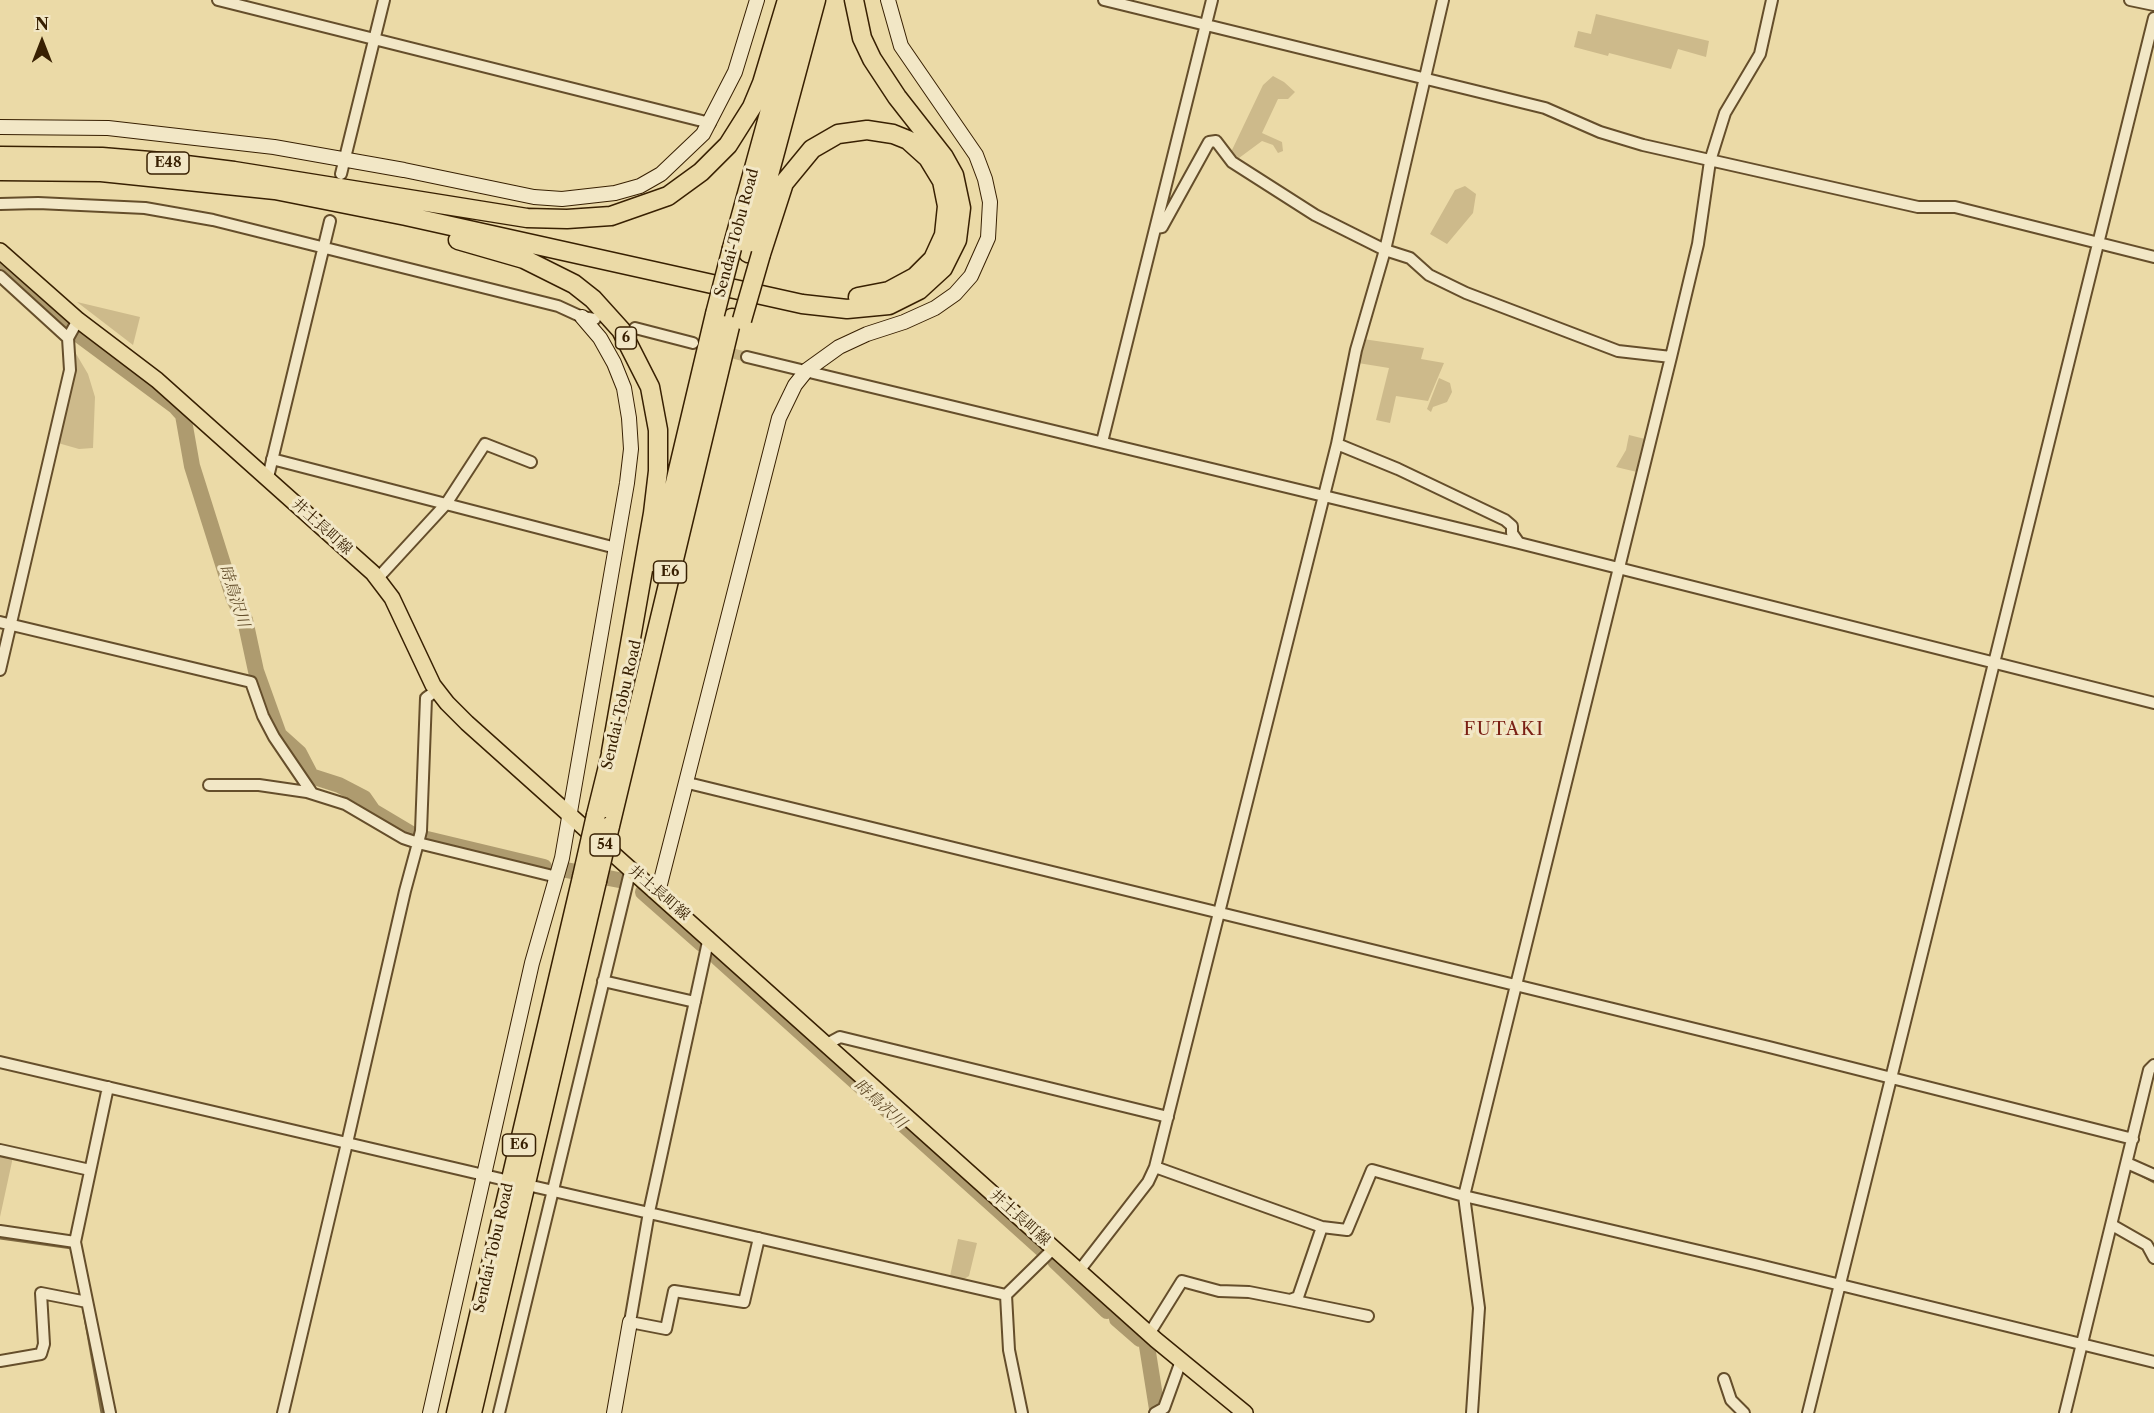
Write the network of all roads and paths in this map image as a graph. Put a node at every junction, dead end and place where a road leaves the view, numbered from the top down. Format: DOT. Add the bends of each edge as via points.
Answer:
graph roads {
  1 [pos="219,0"];
  2 [pos="384,0"];
  3 [pos="757,0"];
  4 [pos="787,0"];
  5 [pos="800,0"];
  6 [pos="816,0"];
  7 [pos="854,0"];
  8 [pos="888,0"];
  9 [pos="1104,0"];
  10 [pos="1212,0"];
  11 [pos="1443,0"];
  12 [pos="1772,0"];
  13 [pos="2130,0"];
  14 [pos="2154,5"];
  15 [pos="2154,18"];
  16 [pos="1206,25"];
  17 [pos="2152,31"];
  18 [pos="375,39"];
  19 [pos="1423,79"];
  20 [pos="710,123"];
  21 [pos="0,127"];
  22 [pos="0,156"];
  23 [pos="345,159"];
  24 [pos="1710,160"];
  25 [pos="0,171"];
  26 [pos="338,181"];
  27 [pos="241,187"];
  28 [pos="0,204"];
  29 [pos="330,221"];
  30 [pos="1156,228"];
  31 [pos="2097,243"];
  32 [pos="324,247"];
  33 [pos="1385,250"];
  34 [pos="0,251"];
  35 [pos="747,252"];
  36 [pos="2154,257"];
  37 [pos="0,276"];
  38 [pos="730,317"];
  39 [pos="588,318"];
  40 [pos="78,320"];
  41 [pos="635,328"];
  42 [pos="68,338"];
  43 [pos="693,343"];
  44 [pos="747,357"];
  45 [pos="1671,357"];
  46 [pos="807,370"];
  47 [pos="1102,442"];
  48 [pos="1337,444"];
  49 [pos="272,459"];
  50 [pos="531,462"];
  51 [pos="268,477"];
  52 [pos="1324,496"];
  53 [pos="446,504"];
  54 [pos="1520,543"];
  55 [pos="616,548"];
  56 [pos="1620,568"];
  57 [pos="377,579"];
  58 [pos="5,623"];
  59 [pos="1993,662"];
  60 [pos="0,670"];
  61 [pos="437,690"];
  62 [pos="2154,703"];
  63 [pos="611,752"];
  64 [pos="688,783"];
  65 [pos="209,785"];
  66 [pos="312,793"];
  67 [pos="569,814"];
  68 [pos="603,821"];
  69 [pos="418,843"];
  70 [pos="631,868"];
  71 [pos="557,877"];
  72 [pos="589,879"];
  73 [pos="658,892"];
  74 [pos="1220,912"];
  75 [pos="709,937"];
  76 [pos="603,981"];
  77 [pos="1515,987"];
  78 [pos="695,1002"];
  79 [pos="827,1044"];
  80 [pos="0,1062"];
  81 [pos="2154,1065"];
  82 [pos="1890,1079"];
  83 [pos="108,1087"];
  84 [pos="1168,1118"];
  85 [pos="2133,1140"];
  86 [pos="347,1143"];
  87 [pos="0,1150"];
  88 [pos="2127,1163"];
  89 [pos="1155,1167"];
  90 [pos="90,1170"];
  91 [pos="484,1175"];
  92 [pos="2154,1175"];
  93 [pos="501,1179"];
  94 [pos="536,1187"];
  95 [pos="552,1191"];
  96 [pos="1464,1196"];
  97 [pos="649,1212"];
  98 [pos="2112,1225"];
  99 [pos="1322,1227"];
  100 [pos="0,1231"];
  101 [pos="759,1238"];
  102 [pos="75,1242"];
  103 [pos="1054,1248"];
  104 [pos="2154,1258"];
  105 [pos="1079,1270"];
  106 [pos="1840,1286"];
  107 [pos="1006,1295"];
  108 [pos="1290,1300"];
  109 [pos="87,1302"];
  110 [pos="1368,1316"];
  111 [pos="630,1322"];
  112 [pos="1149,1334"];
  113 [pos="2081,1346"];
  114 [pos="0,1361"];
  115 [pos="1181,1361"];
  116 [pos="2154,1362"];
  117 [pos="1724,1379"];
  118 [pos="110,1413"];
  119 [pos="283,1413"];
  120 [pos="430,1413"];
  121 [pos="456,1413"];
  122 [pos="472,1413"];
  123 [pos="499,1413"];
  124 [pos="614,1413"];
  125 [pos="1022,1413"];
  126 [pos="1155,1413"];
  127 [pos="1245,1413"];
  128 [pos="1472,1413"];
  129 [pos="1744,1413"];
  130 [pos="1808,1413"];
  131 [pos="2065,1413"];
  1 -- 18 [label="street"];
  2 -- 18 [label="street"];
  3 -- 20 [label="street" via="735,72"];
  4 -- 26 [label="highway" via="762,83 739,129 701,172 648,205 611,216 527,218"];
  5 -- 35 [label="highway, Sendai-Tobu Road / E6"];
  6 -- 35 [label="highway, Sendai-Tobu Road / E6"];
  7 -- 27 [label="highway" via="862,38 872,59 944,157 954,175 961,208 957,240 943,268 920,290 889,305 847,309 802,304 406,216"];
  8 -- 46 [label="street" via="901,46 976,155 990,202 988,238 971,276 936,308 839,347"];
  9 -- 16 [label="street"];
  10 -- 16 [label="street"];
  11 -- 19 [label="street"];
  12 -- 24 [label="street" via="1760,54 1725,113"];
  13 -- 14 [label="street"];
  15 -- 17 [label="street"];
  16 -- 19 [label="street"];
  16 -- 30 [label="street"];
  17 -- 31 [label="street"];
  18 -- 20 [label="street"];
  18 -- 23 [label="street"];
  19 -- 24 [label="street" via="1545,108 1600,132"];
  19 -- 33 [label="street"];
  20 -- 23 [label="street" via="680,159 661,174 640,186 586,198 534,197"];
  21 -- 23 [label="street" via="108,129 189,136"];
  22 -- 26 [label="highway, E48" via="162,162"];
  23 -- 26 [label="street"];
  24 -- 31 [label="street" via="1918,207 1955,207"];
  24 -- 45 [label="street" via="1698,244"];
  25 -- 27 [label="highway, E48" via="101,172"];
  26 -- 35 [label="highway" via="387,203 711,274 822,296 860,297 876,296 902,285 933,259 947,221 942,181 928,158 908,140 880,131 838,134 812,149 784,183"];
  27 -- 63 [label="highway, 6" via="524,259 574,284 621,330 652,395 659,452 653,513"];
  28 -- 32 [label="street" via="145,208"];
  29 -- 32 [label="street"];
  30 -- 33 [label="street" via="1162,226 1209,141 1216,141 1232,162 1268,186"];
  30 -- 47 [label="street"];
  31 -- 36 [label="street"];
  31 -- 59 [label="street"];
  32 -- 39 [label="street" via="558,306"];
  32 -- 49 [label="street"];
  33 -- 45 [label="street" via="1410,258 1429,275 1466,293 1618,351"];
  33 -- 48 [label="street" via="1356,350"];
  34 -- 40 [label="main road, 井土長町線 / 54"];
  35 -- 38 [label="highway, Sendai-Tobu Road / E6"];
  37 -- 42 [label="street"];
  38 -- 63 [label="highway, Sendai-Tobu Road / E6"];
  38 -- 68 [label="highway, Sendai-Tobu Road / E6"];
  39 -- 55 [label="street" via="614,363 624,388 629,418 631,449"];
  40 -- 42 [label="street"];
  40 -- 51 [label="main road, 井土長町線 / 54" via="157,380"];
  41 -- 43 [label="street"];
  42 -- 58 [label="street" via="70,370"];
  44 -- 46 [label="street"];
  45 -- 56 [label="street"];
  46 -- 47 [label="street"];
  46 -- 64 [label="street" via="779,418"];
  47 -- 52 [label="street"];
  48 -- 52 [label="street"];
  48 -- 54 [label="street" via="1505,520"];
  49 -- 51 [label="street"];
  49 -- 53 [label="street"];
  50 -- 53 [label="street" via="485,444"];
  51 -- 57 [label="main road, 井土長町線 / 54"];
  52 -- 54 [label="street"];
  52 -- 74 [label="street"];
  53 -- 55 [label="street"];
  53 -- 57 [label="street"];
  54 -- 56 [label="street"];
  55 -- 67 [label="street"];
  56 -- 59 [label="street"];
  56 -- 77 [label="street"];
  57 -- 61 [label="main road, 井土長町線 / 54" via="392,598"];
  58 -- 60 [label="street"];
  58 -- 66 [label="street" via="251,682 274,737"];
  59 -- 62 [label="street"];
  59 -- 82 [label="street"];
  61 -- 67 [label="main road, 井土長町線 / 54" via="467,723"];
  61 -- 69 [label="street" via="426,698"];
  63 -- 68 [label="highway, Sendai-Tobu Road / E6"];
  64 -- 73 [label="street"];
  64 -- 74 [label="street"];
  65 -- 66 [label="street" via="269,786"];
  66 -- 69 [label="street" via="345,804"];
  67 -- 70 [label="main road, 井土長町線 / 54"];
  67 -- 71 [label="street"];
  68 -- 72 [label="highway, Sendai-Tobu Road / E6, bridge"];
  69 -- 71 [label="street"];
  69 -- 86 [label="street"];
  70 -- 73 [label="main road, 井土長町線 / 54"];
  70 -- 76 [label="street"];
  71 -- 91 [label="street" via="532,963"];
  72 -- 121 [label="highway, Sendai-Tobu Road / E6"];
  72 -- 122 [label="highway, Sendai-Tobu Road / E6"];
  73 -- 75 [label="main road, 井土長町線 / 54"];
  74 -- 77 [label="street"];
  74 -- 84 [label="street"];
  75 -- 78 [label="street"];
  75 -- 79 [label="main road, 井土長町線 / 54"];
  76 -- 78 [label="street"];
  76 -- 95 [label="street"];
  77 -- 82 [label="street"];
  77 -- 96 [label="street"];
  78 -- 97 [label="street"];
  79 -- 84 [label="street" via="840,1037"];
  79 -- 103 [label="main road, 井土長町線 / 54"];
  80 -- 83 [label="street"];
  81 -- 85 [label="street" via="2149,1070"];
  82 -- 85 [label="street"];
  82 -- 106 [label="street"];
  83 -- 86 [label="street"];
  83 -- 90 [label="street"];
  84 -- 89 [label="street"];
  85 -- 88 [label="street"];
  86 -- 91 [label="street"];
  86 -- 119 [label="street"];
  87 -- 90 [label="street"];
  88 -- 92 [label="street"];
  88 -- 98 [label="street"];
  89 -- 99 [label="street"];
  89 -- 105 [label="street" via="1148,1182"];
  90 -- 102 [label="street"];
  91 -- 93 [label="street"];
  91 -- 120 [label="street"];
  94 -- 95 [label="street"];
  95 -- 97 [label="street"];
  95 -- 123 [label="street"];
  96 -- 99 [label="street" via="1372,1170 1347,1230"];
  96 -- 106 [label="street"];
  96 -- 128 [label="street" via="1479,1308"];
  97 -- 101 [label="street"];
  97 -- 111 [label="street"];
  98 -- 104 [label="street" via="2147,1245"];
  98 -- 113 [label="street"];
  99 -- 108 [label="street" via="1298,1297"];
  100 -- 102 [label="street"];
  101 -- 107 [label="street"];
  101 -- 111 [label="street" via="744,1302 674,1291 666,1329"];
  102 -- 109 [label="street"];
  103 -- 105 [label="main road, 井土長町線 / 54"];
  103 -- 107 [label="street"];
  105 -- 112 [label="main road, 井土長町線 / 54"];
  106 -- 113 [label="street"];
  106 -- 130 [label="street"];
  107 -- 125 [label="street" via="1009,1350"];
  108 -- 110 [label="street"];
  108 -- 112 [label="street" via="1219,1291 1182,1281"];
  109 -- 114 [label="street" via="41,1293 41,1354"];
  109 -- 118 [label="street"];
  111 -- 124 [label="street"];
  112 -- 115 [label="main road, 井土長町線 / 54"];
  113 -- 116 [label="street"];
  113 -- 131 [label="street"];
  115 -- 126 [label="street" via="1164,1408"];
  115 -- 127 [label="main road, 井土長町線 / 54"];
  117 -- 129 [label="street" via="1731,1400"];
}
